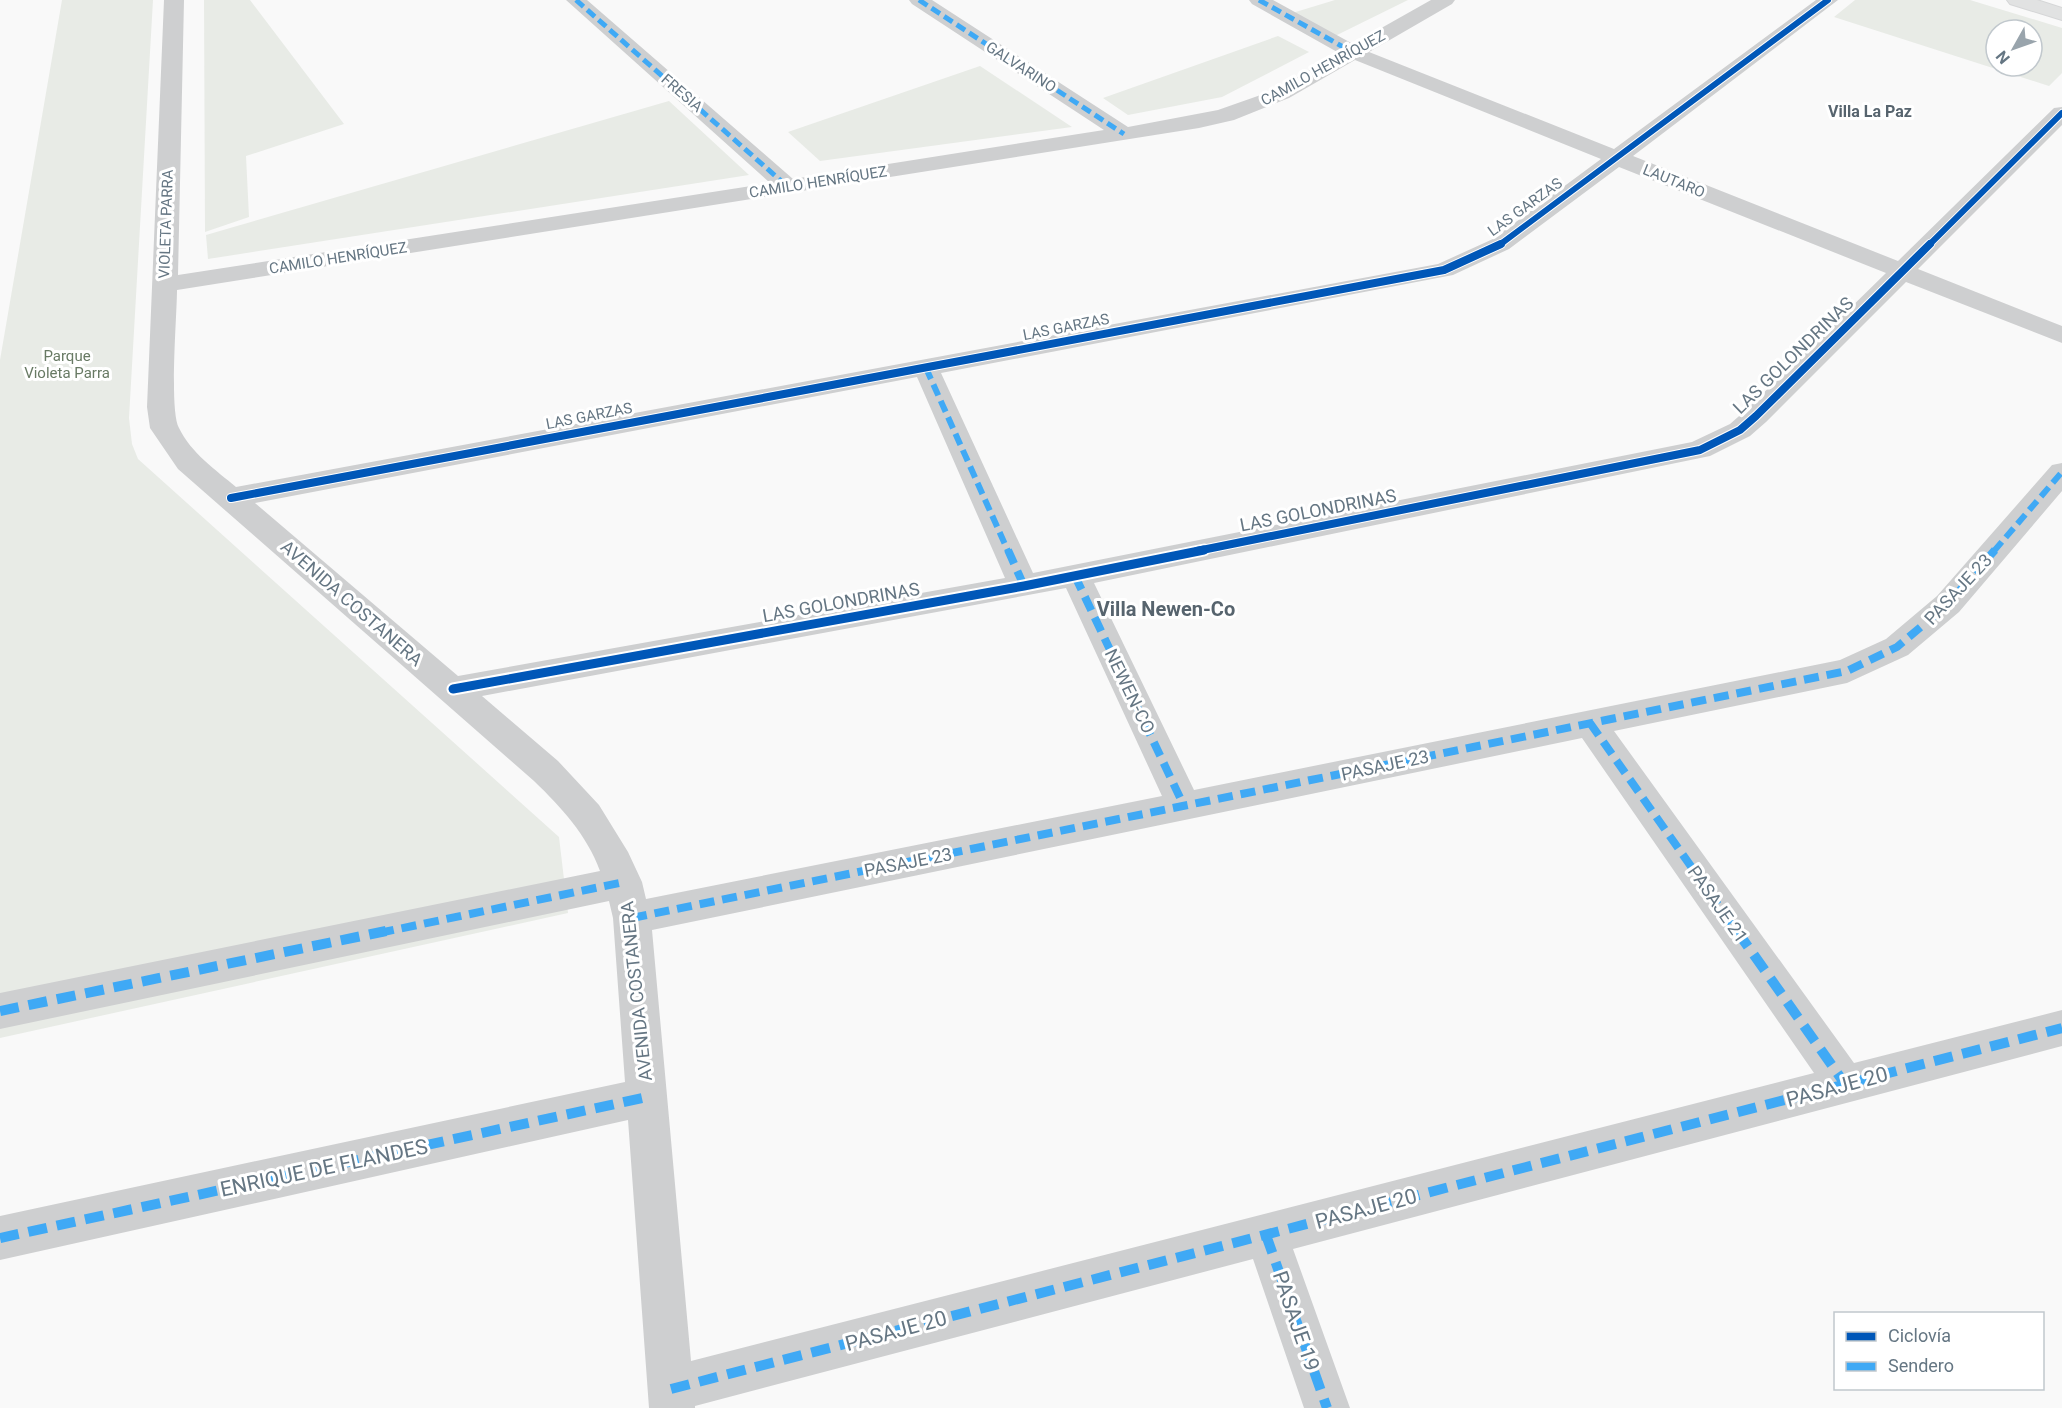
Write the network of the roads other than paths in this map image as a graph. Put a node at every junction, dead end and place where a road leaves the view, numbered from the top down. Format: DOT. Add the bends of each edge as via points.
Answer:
graph roads {
  1 [pos="174,0"];
  2 [pos="576,0"];
  3 [pos="919,0"];
  4 [pos="1259,0"];
  5 [pos="1445,0"];
  6 [pos="1828,0"];
  7 [pos="2017,0"];
  8 [pos="2062,14"];
  9 [pos="1354,53"];
  10 [pos="2062,113"];
  11 [pos="1124,134"];
  12 [pos="1618,158"];
  13 [pos="788,187"];
  14 [pos="1902,272"];
  15 [pos="164,285"];
  16 [pos="2062,336"];
  17 [pos="926,368"];
  18 [pos="174,445"];
  19 [pos="2062,472"];
  20 [pos="231,498"];
  21 [pos="1075,576"];
  22 [pos="1024,586"];
  23 [pos="453,689"];
  24 [pos="1590,723"];
  25 [pos="1184,806"];
  26 [pos="628,900"];
  27 [pos="0,1011"];
  28 [pos="2062,1028"];
  29 [pos="1845,1084"];
  30 [pos="647,1097"];
  31 [pos="1266,1234"];
  32 [pos="0,1238"];
  33 [pos="671,1398"];
  34 [pos="1327,1408"];
  1 -- 15 [label="street, VIOLETA PARRA"];
  2 -- 13 [label="street, FRESIA"];
  3 -- 11 [label="street, GALVARINO"];
  4 -- 9 [label="street, LAUTARO"];
  5 -- 9 [label="street, CAMILO HENRÍQUEZ"];
  6 -- 12 [label="street, LAS GARZAS"];
  7 -- 8 [label="main road"];
  9 -- 11 [label="street, CAMILO HENRÍQUEZ" via="1282,94 1254,105 1199,122"];
  9 -- 12 [label="street, LAUTARO"];
  10 -- 14 [label="street, LAS GOLONDRINAS"];
  11 -- 13 [label="street, CAMILO HENRÍQUEZ"];
  12 -- 14 [label="street, LAUTARO"];
  12 -- 17 [label="street, LAS GARZAS" via="1501,244 1444,270"];
  13 -- 15 [label="street, CAMILO HENRÍQUEZ"];
  14 -- 16 [label="street, LAUTARO"];
  14 -- 21 [label="street, LAS GOLONDRINAS" via="1756,416 1740,430 1700,450"];
  15 -- 18 [label="street, VIOLETA PARRA" via="161,407 164,428"];
  17 -- 20 [label="street, LAS GARZAS"];
  17 -- 22 [label="street"];
  18 -- 20 [label="street, AVENIDA COSTANERA"];
  19 -- 24 [label="street, PASAJE 23" via="1948,604 1888,651 1846,671"];
  20 -- 23 [label="street, AVENIDA COSTANERA"];
  21 -- 22 [label="street, LAS GOLONDRINAS"];
  21 -- 25 [label="street, NEWEN-CO"];
  22 -- 23 [label="street, LAS GOLONDRINAS"];
  23 -- 26 [label="street, AVENIDA COSTANERA" via="586,813 609,848"];
  24 -- 25 [label="street, PASAJE 23"];
  24 -- 29 [label="street, PASAJE 21"];
  25 -- 26 [label="street, PASAJE 23"];
  26 -- 27 [label="street, PASAJE 23"];
  26 -- 30 [label="street, AVENIDA COSTANERA"];
  28 -- 29 [label="street, PASAJE 20"];
  29 -- 31 [label="street, PASAJE 20"];
  30 -- 32 [label="street, ENRIQUE DE FLANDES"];
  30 -- 33 [label="street, AVENIDA COSTANERA"];
  31 -- 33 [label="street, PASAJE 20"];
  31 -- 34 [label="street, PASAJE 19"];
}
